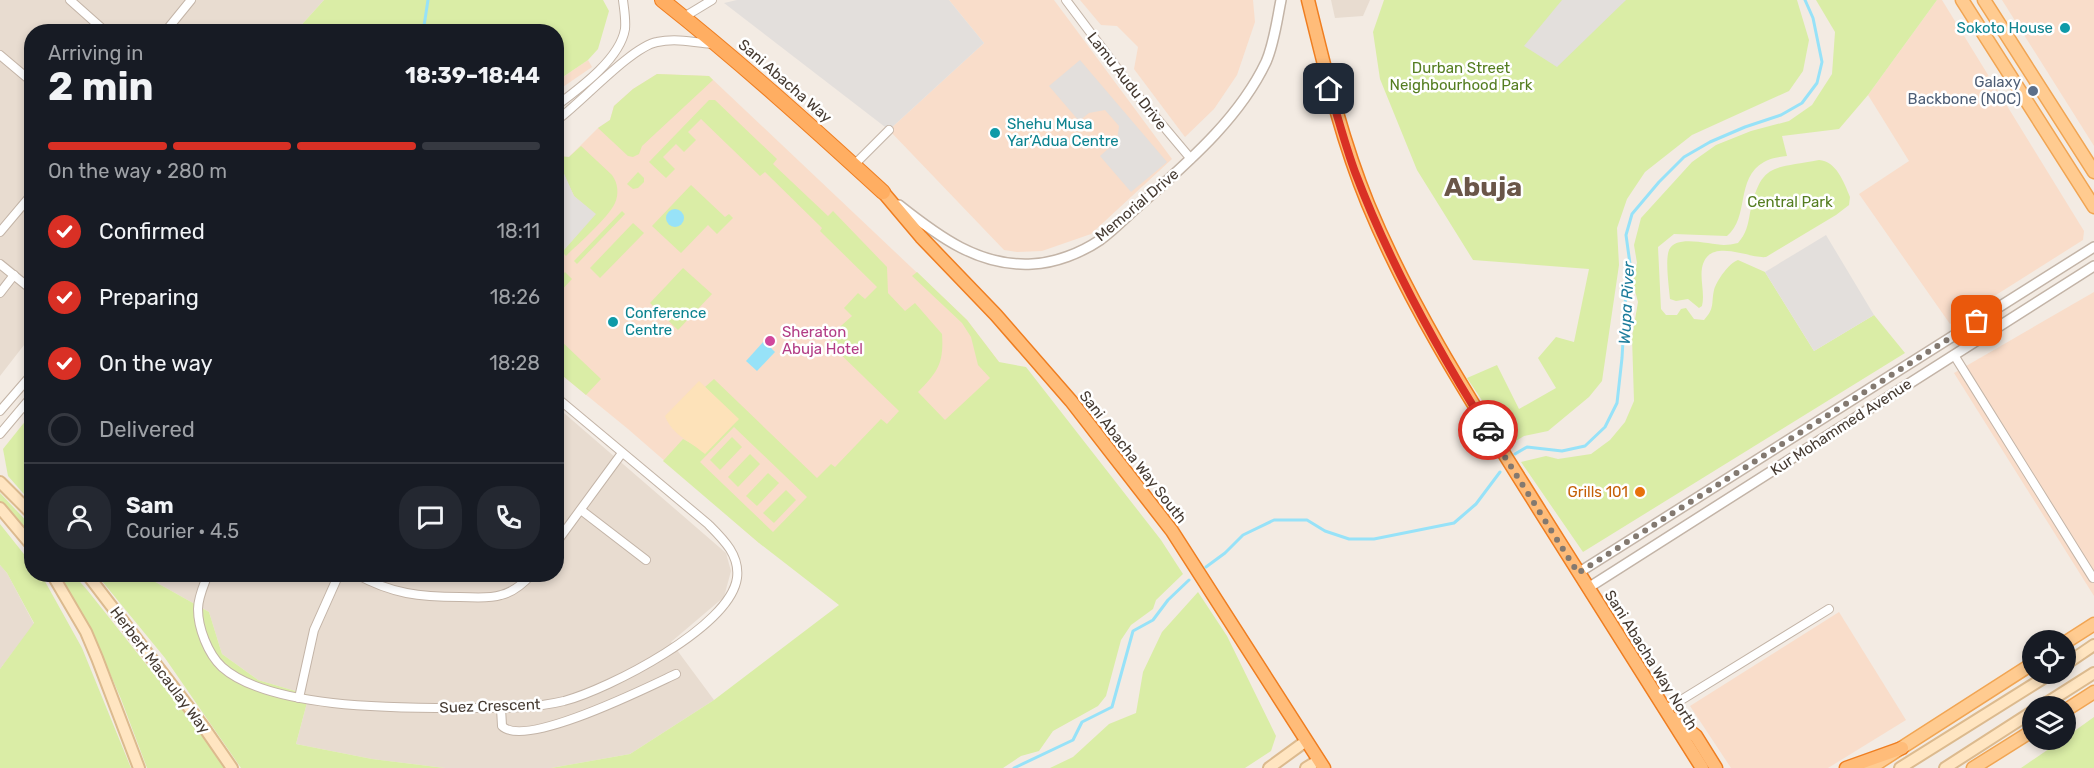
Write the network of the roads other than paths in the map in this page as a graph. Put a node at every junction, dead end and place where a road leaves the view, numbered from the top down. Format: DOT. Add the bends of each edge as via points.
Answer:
graph roads {
  1 [pos="70,0"];
  2 [pos="191,0"];
  3 [pos="623,0"];
  4 [pos="662,0"];
  5 [pos="712,0"];
  6 [pos="1066,0"];
  7 [pos="1281,0"];
  8 [pos="1308,0"];
  9 [pos="1962,0"];
  10 [pos="1984,0"];
  11 [pos="684,17"];
  12 [pos="97,24"];
  13 [pos="172,24"];
  14 [pos="719,45"];
  15 [pos="0,55"];
  16 [pos="24,75"];
  17 [pos="564,99"];
  18 [pos="564,116"];
  19 [pos="889,130"];
  20 [pos="1191,159"];
  21 [pos="854,165"];
  22 [pos="2094,172"];
  23 [pos="883,192"];
  24 [pos="24,204"];
  25 [pos="2094,207"];
  26 [pos="0,232"];
  27 [pos="2094,247"];
  28 [pos="0,264"];
  29 [pos="2094,266"];
  30 [pos="14,275"];
  31 [pos="24,283"];
  32 [pos="0,293"];
  33 [pos="1954,355"];
  34 [pos="24,383"];
  35 [pos="564,404"];
  36 [pos="24,406"];
  37 [pos="0,411"];
  38 [pos="0,434"];
  39 [pos="622,453"];
  40 [pos="0,482"];
  41 [pos="24,506"];
  42 [pos="0,508"];
  43 [pos="581,510"];
  44 [pos="564,532"];
  45 [pos="24,536"];
  46 [pos="646,560"];
  47 [pos="1578,573"];
  48 [pos="2093,578"];
  49 [pos="57,582"];
  50 [pos="93,582"];
  51 [pos="205,582"];
  52 [pos="335,582"];
  53 [pos="371,582"];
  54 [pos="525,582"];
  55 [pos="1588,588"];
  56 [pos="1829,609"];
  57 [pos="2094,617"];
  58 [pos="2094,624"];
  59 [pos="2076,634"];
  60 [pos="2076,635"];
  61 [pos="2094,645"];
  62 [pos="2076,657"];
  63 [pos="2022,670"];
  64 [pos="2094,673"];
  65 [pos="676,674"];
  66 [pos="2034,684"];
  67 [pos="2094,692"];
  68 [pos="2058,696"];
  69 [pos="299,698"];
  70 [pos="2076,704"];
  71 [pos="501,708"];
  72 [pos="1665,710"];
  73 [pos="2022,718"];
  74 [pos="2022,737"];
  75 [pos="1306,741"];
  76 [pos="1902,748"];
  77 [pos="1321,764"];
  78 [pos="231,767"];
  79 [pos="139,768"];
  80 [pos="1269,768"];
  81 [pos="1306,768"];
  82 [pos="1702,768"];
  83 [pos="1716,768"];
  84 [pos="1846,768"];
  85 [pos="1870,768"];
  86 [pos="1900,768"];
  87 [pos="1945,768"];
  88 [pos="1973,768"];
  1 -- 12 [label="street"];
  2 -- 13 [label="street"];
  3 -- 17 [label="street" via="620,45 602,67"];
  4 -- 11 [label="highway, Sani Abacha Way"];
  5 -- 11 [label="street"];
  6 -- 20 [label="street, Lamu Audu Drive"];
  7 -- 20 [label="street, Memorial Drive" via="1267,61 1226,122"];
  8 -- 47 [label="highway, Sani Abacha Way North" via="1329,89 1355,171 1385,242 1482,419"];
  9 -- 25 [label="main road"];
  10 -- 22 [label="main road"];
  11 -- 14 [label="highway, Sani Abacha Way"];
  14 -- 18 [label="street" via="688,41 650,44"];
  14 -- 21 [label="highway, Sani Abacha Way"];
  15 -- 16 [label="street"];
  19 -- 21 [label="street"];
  20 -- 23 [label="street, Memorial Drive" via="1100,240 1047,263 1016,264 980,257 924,225"];
  21 -- 23 [label="highway, Sani Abacha Way"];
  23 -- 75 [label="highway, Sani Abacha Way South" via="1071,401 1172,531"];
  24 -- 26 [label="street"];
  27 -- 47 [label="street, Kur Mohammed Avenue"];
  28 -- 30 [label="street"];
  29 -- 33 [label="street, Kur Mohammed Avenue"];
  30 -- 31 [label="street"];
  30 -- 32 [label="street"];
  33 -- 48 [label="street"];
  33 -- 55 [label="street, Kur Mohammed Avenue"];
  34 -- 37 [label="street"];
  35 -- 39 [label="street, Suez Crescent"];
  36 -- 38 [label="street"];
  39 -- 43 [label="street"];
  39 -- 71 [label="street, Suez Crescent" via="729,545 737,577 732,593 722,607 672,649 615,682 563,701"];
  40 -- 41 [label="main road"];
  42 -- 45 [label="main road"];
  43 -- 44 [label="street"];
  43 -- 46 [label="street"];
  47 -- 55 [label="highway, Sani Abacha Way North"];
  49 -- 79 [label="main road" via="90,641"];
  50 -- 78 [label="main road, Herbert Macaulay Way"];
  51 -- 69 [label="street, Suez Crescent" via="198,608 200,623 221,666 265,690"];
  52 -- 69 [label="street" via="314,630"];
  53 -- 54 [label="street" via="402,594 479,597 502,595"];
  55 -- 72 [label="highway, Sani Abacha Way North"];
  56 -- 72 [label="street"];
  57 -- 59 [label="main road"];
  58 -- 60 [label="main road"];
  61 -- 62 [label="main road"];
  63 -- 76 [label="main road"];
  64 -- 68 [label="main road"];
  65 -- 71 [label="street" via="606,706 537,729 505,729"];
  66 -- 86 [label="main road"];
  67 -- 70 [label="main road"];
  69 -- 71 [label="street, Suez Crescent" via="362,706"];
  72 -- 82 [label="highway, Sani Abacha Way North"];
  72 -- 83 [label="highway" via="1696,736"];
  73 -- 87 [label="main road"];
  74 -- 88 [label="main road"];
  75 -- 77 [label="highway, Sani Abacha Way South"];
  75 -- 80 [label="main road"];
  76 -- 84 [label="highway"];
  76 -- 85 [label="main road"];
  77 -- 81 [label="main road"];
}
